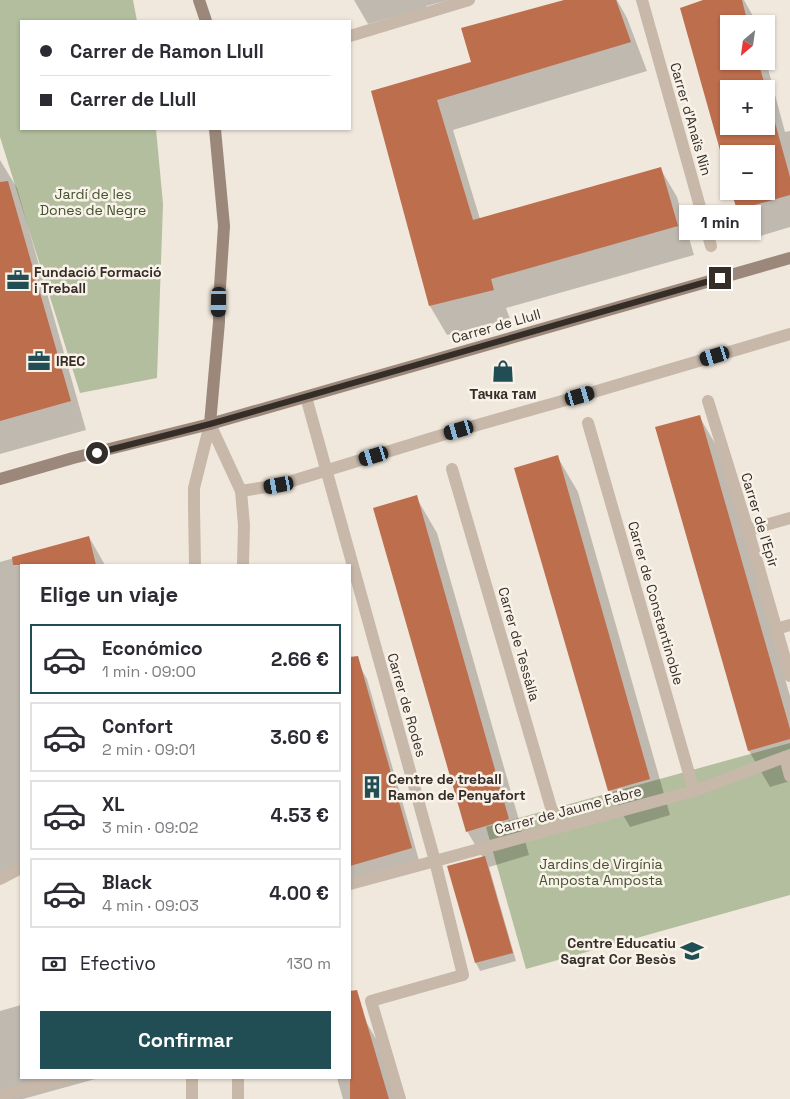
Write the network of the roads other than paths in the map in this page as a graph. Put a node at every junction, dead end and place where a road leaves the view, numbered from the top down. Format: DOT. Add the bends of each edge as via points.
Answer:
graph roads {
  1 [pos="199,0"];
  2 [pos="469,0"];
  3 [pos="642,0"];
  4 [pos="206,20"];
  5 [pos="351,36"];
  6 [pos="215,130"];
  7 [pos="711,246"];
  8 [pos="790,258"];
  9 [pos="790,334"];
  10 [pos="306,396"];
  11 [pos="708,401"];
  12 [pos="588,423"];
  13 [pos="210,424"];
  14 [pos="452,469"];
  15 [pos="327,470"];
  16 [pos="0,479"];
  17 [pos="241,492"];
  18 [pos="790,518"];
  19 [pos="748,530"];
  20 [pos="195,564"];
  21 [pos="244,564"];
  22 [pos="790,626"];
  23 [pos="776,629"];
  24 [pos="790,676"];
  25 [pos="787,756"];
  26 [pos="790,776"];
  27 [pos="694,791"];
  28 [pos="557,828"];
  29 [pos="435,861"];
  30 [pos="20,869"];
  31 [pos="0,879"];
  32 [pos="351,884"];
  33 [pos="63,1079"];
  34 [pos="192,1079"];
  35 [pos="238,1079"];
  36 [pos="0,1096"];
  37 [pos="192,1099"];
  38 [pos="238,1099"];
  39 [pos="400,1099"];
  1 -- 4 [label="main road"];
  2 -- 5 [label="street"];
  3 -- 7 [label="street, Carrer d'Anaïs Nin"];
  6 -- 13 [label="main road" via="224,226"];
  8 -- 10 [label="main road, Carrer de Llull"];
  9 -- 15 [label="street"];
  10 -- 13 [label="main road, Carrer de Llull"];
  10 -- 15 [label="street, Carrer de Rodes"];
  11 -- 19 [label="street, Carrer de l'Epir"];
  12 -- 27 [label="street, Carrer de Constantinoble"];
  13 -- 16 [label="main road, Carrer de Llull"];
  13 -- 17 [label="street"];
  13 -- 20 [label="street" via="194,488"];
  14 -- 28 [label="street, Carrer de Tessàlia"];
  15 -- 17 [label="street" via="279,485"];
  15 -- 29 [label="street, Carrer de Rodes"];
  17 -- 21 [label="street"];
  18 -- 19 [label="street"];
  19 -- 23 [label="street, Carrer de l'Epir"];
  22 -- 23 [label="street"];
  23 -- 24 [label="street, Carrer de l'Epir"];
  25 -- 26 [label="street"];
  25 -- 27 [label="street, Carrer de Jaume Fabre"];
  27 -- 28 [label="street, Carrer de Jaume Fabre"];
  28 -- 29 [label="street, Carrer de Jaume Fabre"];
  29 -- 32 [label="street, Carrer de Jaume Fabre"];
  29 -- 39 [label="street, Carrer de Rodes" via="463,975 371,1001"];
  30 -- 31 [label="street"];
  33 -- 36 [label="street"];
  34 -- 37 [label="street"];
  35 -- 38 [label="street"];
}
